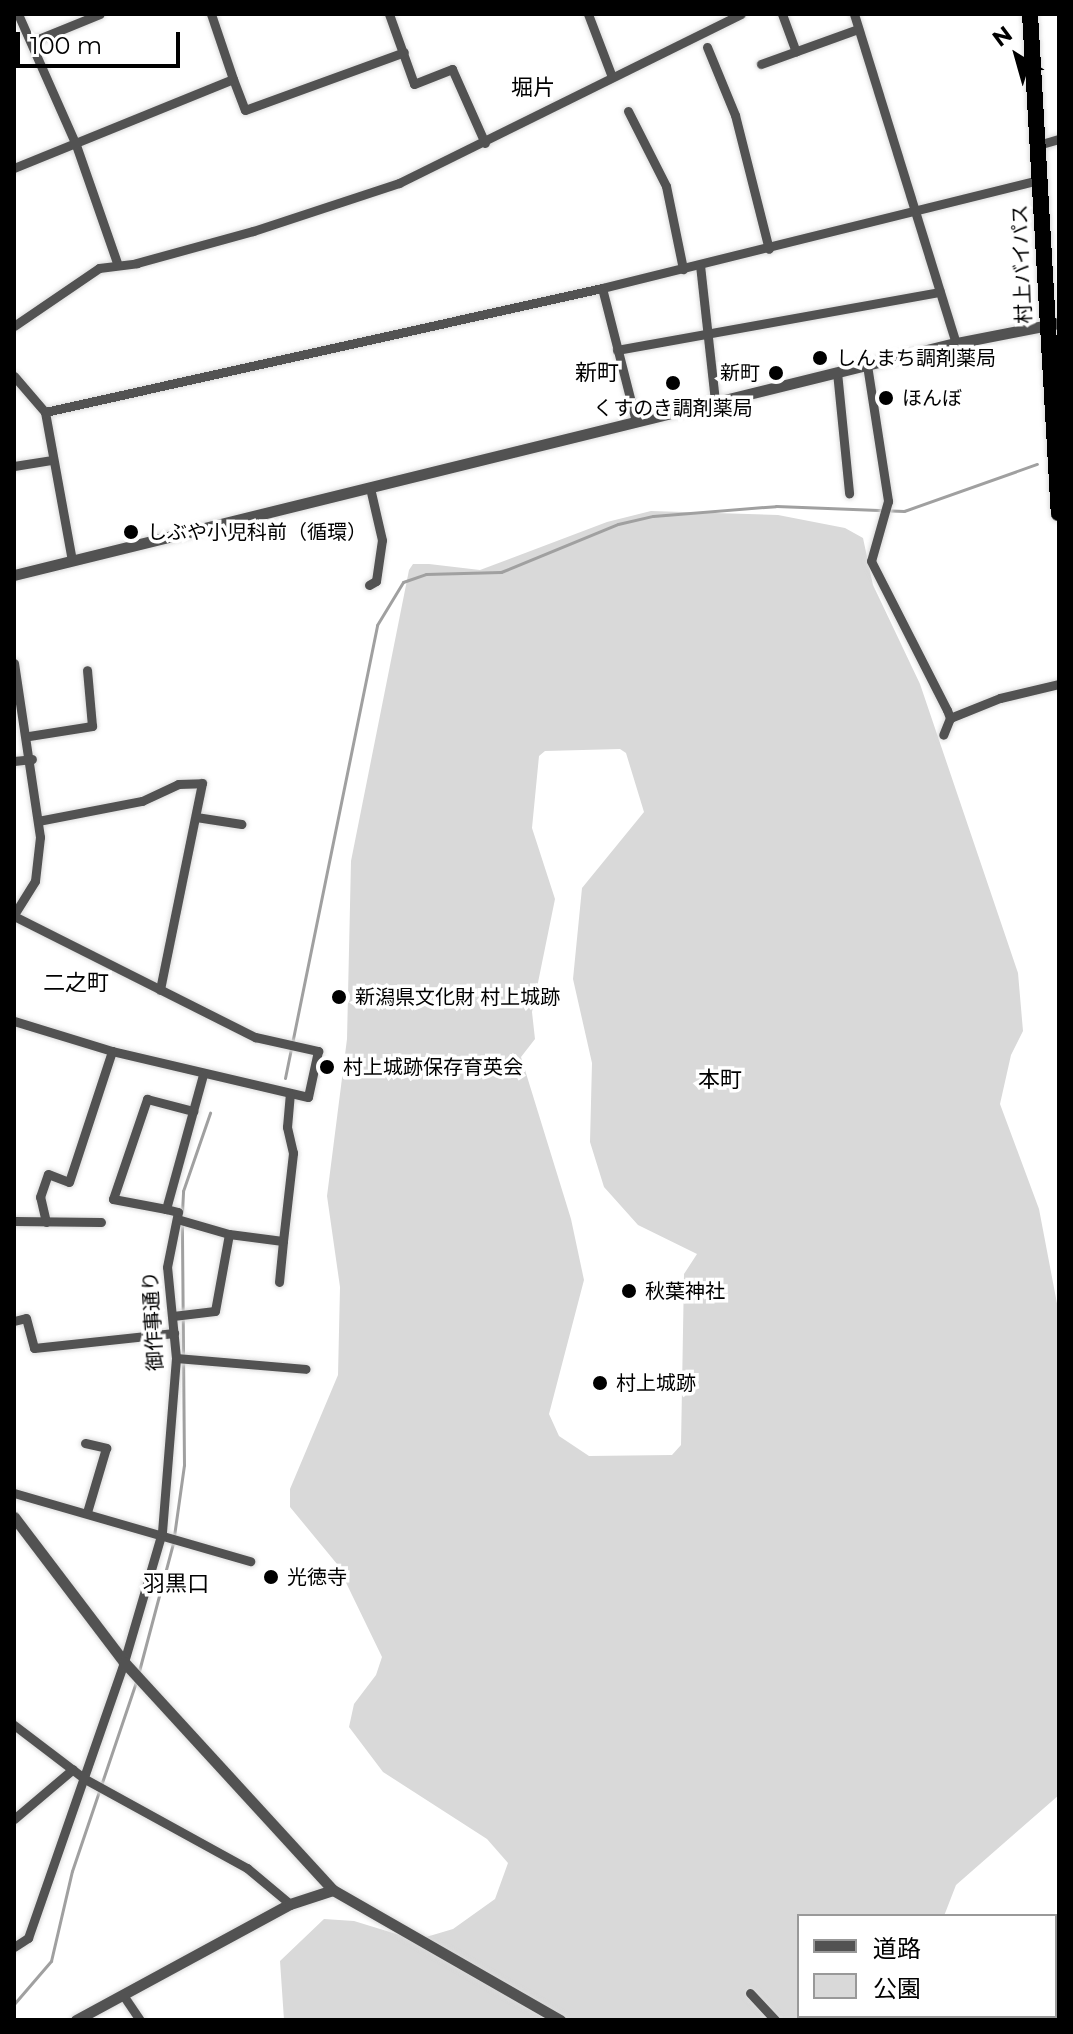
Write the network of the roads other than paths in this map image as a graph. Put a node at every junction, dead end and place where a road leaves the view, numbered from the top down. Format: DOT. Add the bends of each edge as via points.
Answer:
graph roads {
  1 [pos="18,14"];
  2 [pos="100,14"];
  3 [pos="211,14"];
  4 [pos="389,14"];
  5 [pos="588,14"];
  6 [pos="741,14"];
  7 [pos="782,14"];
  8 [pos="854,14"];
  9 [pos="1030,14"];
  10 [pos="19,28"];
  11 [pos="858,29"];
  12 [pos="31,42"];
  13 [pos="707,47"];
  14 [pos="404,52"];
  15 [pos="796,52"];
  16 [pos="761,64"];
  17 [pos="612,77"];
  18 [pos="233,79"];
  19 [pos="628,111"];
  20 [pos="1059,139"];
  21 [pos="485,143"];
  22 [pos="76,145"];
  23 [pos="1038,145"];
  24 [pos="14,168"];
  25 [pos="1039,180"];
  26 [pos="914,207"];
  27 [pos="769,249"];
  28 [pos="117,263"];
  29 [pos="700,265"];
  30 [pos="683,269"];
  31 [pos="602,288"];
  32 [pos="940,292"];
  33 [pos="14,326"];
  34 [pos="1052,326"];
  35 [pos="711,333"];
  36 [pos="956,343"];
  37 [pos="617,350"];
  38 [pos="867,365"];
  39 [pos="837,372"];
  40 [pos="14,376"];
  41 [pos="715,401"];
  42 [pos="45,412"];
  43 [pos="636,421"];
  44 [pos="53,460"];
  45 [pos="14,466"];
  46 [pos="370,488"];
  47 [pos="849,493"];
  48 [pos="1059,513"];
  49 [pos="72,560"];
  50 [pos="14,575"];
  51 [pos="369,585"];
  52 [pos="14,663"];
  53 [pos="87,670"];
  54 [pos="1059,684"];
  55 [pos="18,704"];
  56 [pos="950,718"];
  57 [pos="943,735"];
  58 [pos="29,736"];
  59 [pos="32,759"];
  60 [pos="14,761"];
  61 [pos="196,817"];
  62 [pos="38,821"];
  63 [pos="241,824"];
  64 [pos="14,915"];
  65 [pos="160,990"];
  66 [pos="14,1021"];
  67 [pos="112,1051"];
  68 [pos="203,1075"];
  69 [pos="290,1094"];
  70 [pos="193,1111"];
  71 [pos="166,1209"];
  72 [pos="177,1219"];
  73 [pos="14,1221"];
  74 [pos="46,1222"];
  75 [pos="101,1222"];
  76 [pos="229,1234"];
  77 [pos="283,1241"];
  78 [pos="279,1282"];
  79 [pos="173,1316"];
  80 [pos="14,1321"];
  81 [pos="174,1333"];
  82 [pos="176,1358"];
  83 [pos="306,1369"];
  84 [pos="85,1443"];
  85 [pos="14,1493"];
  86 [pos="87,1512"];
  87 [pos="14,1517"];
  88 [pos="162,1532"];
  89 [pos="250,1561"];
  90 [pos="124,1662"];
  91 [pos="14,1725"];
  92 [pos="73,1769"];
  93 [pos="85,1779"];
  94 [pos="14,1819"];
  95 [pos="333,1890"];
  96 [pos="290,1904"];
  97 [pos="14,1947"];
  98 [pos="750,1993"];
  99 [pos="123,1995"];
  100 [pos="76,2020"];
  101 [pos="140,2020"];
  102 [pos="560,2020"];
  103 [pos="775,2020"];
  1 -- 10 [label="street"];
  2 -- 12 [label="street"];
  3 -- 18 [label="street"];
  4 -- 14 [label="street"];
  5 -- 17 [label="street"];
  6 -- 17 [label="street"];
  7 -- 15 [label="street"];
  8 -- 11 [label="street"];
  9 -- 23 [label="highway, 村上バイパス"];
  10 -- 12 [label="street"];
  11 -- 15 [label="street"];
  11 -- 26 [label="street"];
  12 -- 22 [label="street"];
  13 -- 27 [label="street" via="735,115"];
  14 -- 18 [label="street" via="245,110"];
  14 -- 21 [label="street" via="414,84 452,69"];
  15 -- 16 [label="street"];
  17 -- 21 [label="street"];
  18 -- 22 [label="street"];
  19 -- 30 [label="street" via="666,186"];
  20 -- 23 [label="street"];
  21 -- 28 [label="street" via="328,209 137,263"];
  22 -- 24 [label="street"];
  22 -- 28 [label="street"];
  23 -- 25 [label="highway, 村上バイパス"];
  25 -- 26 [label="street"];
  25 -- 34 [label="highway, 村上バイパス"];
  26 -- 27 [label="street"];
  26 -- 32 [label="street"];
  27 -- 29 [label="street"];
  28 -- 33 [label="street" via="99,268"];
  29 -- 30 [label="street"];
  29 -- 35 [label="street"];
  30 -- 31 [label="street"];
  31 -- 37 [label="street"];
  31 -- 42 [label="street"];
  32 -- 35 [label="street"];
  32 -- 36 [label="street"];
  34 -- 36 [label="street"];
  34 -- 48 [label="highway, 村上バイパス"];
  35 -- 37 [label="street"];
  35 -- 41 [label="street"];
  36 -- 38 [label="street"];
  37 -- 43 [label="street"];
  38 -- 39 [label="street"];
  38 -- 56 [label="street" via="888,501 871,561"];
  39 -- 41 [label="street"];
  39 -- 47 [label="street"];
  40 -- 42 [label="street"];
  41 -- 43 [label="street"];
  42 -- 44 [label="street"];
  43 -- 46 [label="street"];
  44 -- 45 [label="street"];
  44 -- 49 [label="street"];
  46 -- 49 [label="street"];
  46 -- 51 [label="street" via="382,540 376,581"];
  49 -- 50 [label="street"];
  52 -- 55 [label="street"];
  53 -- 58 [label="street" via="92,726"];
  54 -- 56 [label="street" via="1000,698"];
  55 -- 58 [label="street"];
  56 -- 57 [label="street"];
  58 -- 59 [label="street"];
  59 -- 60 [label="street"];
  59 -- 62 [label="street"];
  61 -- 62 [label="street" via="202,783 178,784 142,801"];
  61 -- 63 [label="street"];
  61 -- 65 [label="street"];
  62 -- 64 [label="street" via="35,881"];
  64 -- 65 [label="street"];
  65 -- 69 [label="street" via="255,1037 318,1051 308,1097"];
  66 -- 67 [label="street"];
  67 -- 68 [label="street"];
  67 -- 74 [label="street" via="69,1182 48,1174 40,1197"];
  68 -- 69 [label="street"];
  68 -- 70 [label="street"];
  69 -- 77 [label="street" via="287,1127 293,1153"];
  70 -- 71 [label="street"];
  70 -- 71 [label="street" via="147,1099 113,1199"];
  71 -- 72 [label="street" via="178,1212"];
  72 -- 76 [label="street"];
  72 -- 79 [label="street, 御作事通り" via="167,1267"];
  73 -- 74 [label="street"];
  74 -- 75 [label="street"];
  76 -- 77 [label="street"];
  76 -- 79 [label="street" via="215,1311"];
  77 -- 78 [label="street"];
  79 -- 81 [label="street, 御作事通り"];
  80 -- 81 [label="street" via="26,1318 34,1348"];
  81 -- 82 [label="street, 御作事通り"];
  82 -- 83 [label="street"];
  82 -- 88 [label="street, 御作事通り"];
  84 -- 86 [label="street" via="106,1448"];
  85 -- 86 [label="street"];
  86 -- 88 [label="street"];
  87 -- 90 [label="street"];
  88 -- 89 [label="street"];
  88 -- 90 [label="street, 御作事通り"];
  90 -- 93 [label="street, 御作事通り"];
  90 -- 95 [label="street"];
  91 -- 92 [label="street"];
  92 -- 93 [label="street"];
  92 -- 94 [label="street"];
  93 -- 96 [label="street" via="247,1868"];
  93 -- 97 [label="street, 御作事通り" via="28,1938"];
  95 -- 96 [label="street"];
  95 -- 102 [label="street"];
  96 -- 99 [label="street"];
  98 -- 103 [label="street"];
  99 -- 100 [label="street"];
  99 -- 101 [label="street"];
}
